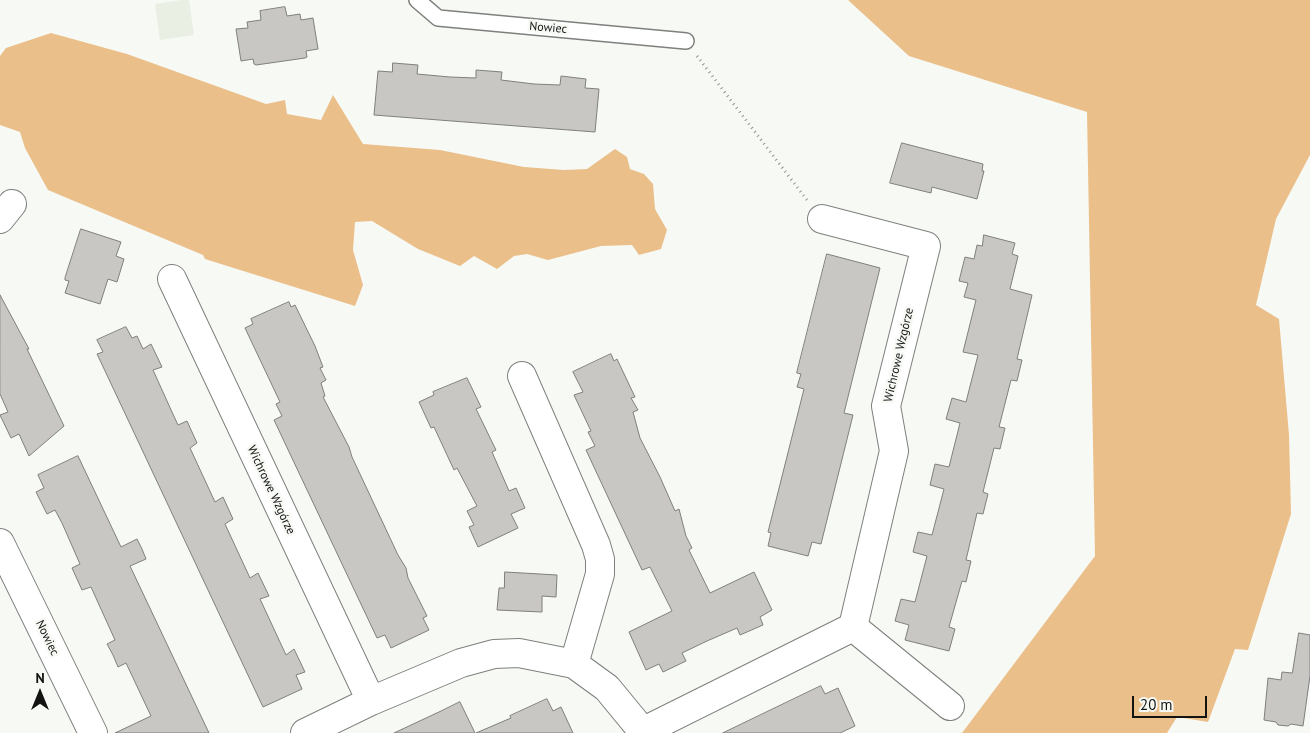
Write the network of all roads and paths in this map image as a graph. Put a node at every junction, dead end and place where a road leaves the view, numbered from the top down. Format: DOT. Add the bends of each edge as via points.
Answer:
graph roads {
  1 [pos="417,0"];
  2 [pos="686,41"];
  3 [pos="701,61"];
  4 [pos="816,211"];
  5 [pos="172,279"];
  6 [pos="522,376"];
  7 [pos="0,543"];
  8 [pos="853,627"];
  9 [pos="574,664"];
  10 [pos="370,701"];
  11 [pos="950,706"];
  12 [pos="644,732"];
  13 [pos="93,733"];
  14 [pos="305,733"];
  1 -- 2 [label="lane, Nowiec" via="438,18"];
  3 -- 4 [label="path"];
  4 -- 8 [label="street, Wichrowe Wzgórze" via="926,246 886,406 894,451"];
  5 -- 10 [label="street, Wichrowe Wzgórze"];
  6 -- 9 [label="street" via="600,559 600,574"];
  7 -- 13 [label="street, Nowiec"];
  8 -- 11 [label="street"];
  8 -- 12 [label="street"];
  9 -- 10 [label="street" via="519,653 494,654 461,663"];
  9 -- 12 [label="street" via="607,688"];
  10 -- 14 [label="street"];
}
